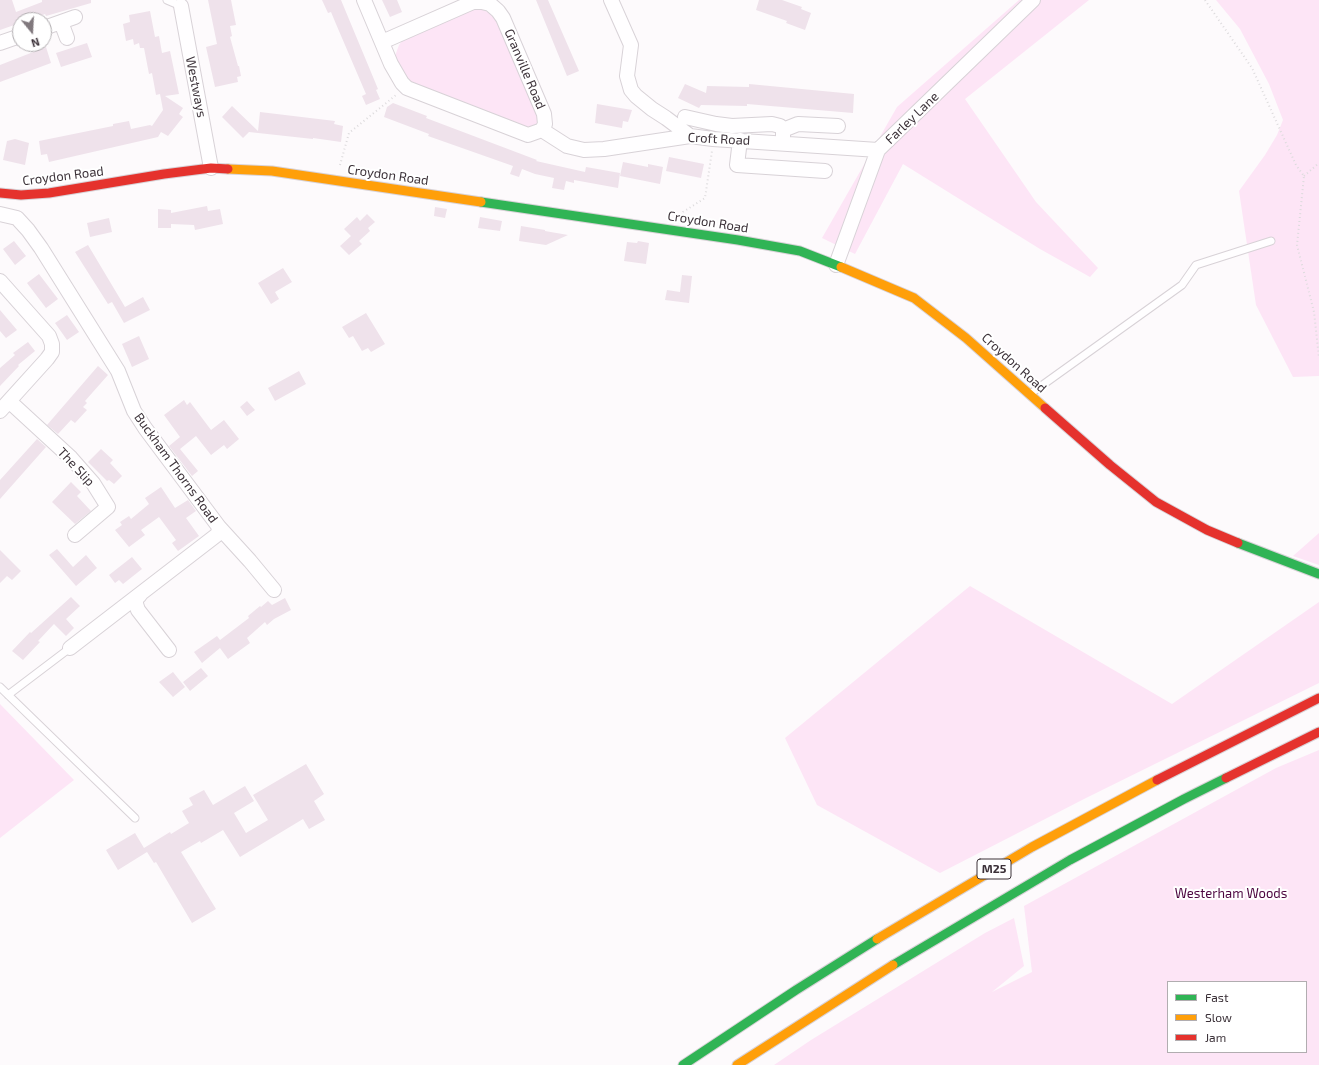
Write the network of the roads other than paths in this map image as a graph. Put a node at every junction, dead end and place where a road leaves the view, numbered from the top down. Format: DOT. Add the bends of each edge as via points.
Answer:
graph roads {
  1 [pos="167,0"];
  2 [pos="364,0"];
  3 [pos="612,0"];
  4 [pos="1034,0"];
  5 [pos="181,6"];
  6 [pos="52,25"];
  7 [pos="67,38"];
  8 [pos="12,39"];
  9 [pos="382,42"];
  10 [pos="0,43"];
  11 [pos="685,117"];
  12 [pos="838,126"];
  13 [pos="542,130"];
  14 [pos="690,136"];
  15 [pos="783,136"];
  16 [pos="740,140"];
  17 [pos="878,150"];
  18 [pos="211,168"];
  19 [pos="825,171"];
  20 [pos="0,193"];
  21 [pos="0,214"];
  22 [pos="1271,241"];
  23 [pos="836,265"];
  24 [pos="0,281"];
  25 [pos="1029,394"];
  26 [pos="4,406"];
  27 [pos="219,527"];
  28 [pos="75,535"];
  29 [pos="1319,574"];
  30 [pos="274,590"];
  31 [pos="140,595"];
  32 [pos="70,648"];
  33 [pos="169,650"];
  34 [pos="0,687"];
  35 [pos="8,695"];
  36 [pos="1319,698"];
  37 [pos="1319,732"];
  38 [pos="135,818"];
  39 [pos="683,1065"];
  40 [pos="737,1065"];
  1 -- 5 [label="lane"];
  2 -- 9 [label="street"];
  3 -- 14 [label="street" via="631,46 627,76 631,90 652,109"];
  4 -- 17 [label="street, Farley Lane"];
  5 -- 18 [label="street, Westways"];
  6 -- 7 [label="street" via="68,20"];
  8 -- 10 [label="street"];
  9 -- 13 [label="street" via="398,78 406,87 528,135"];
  9 -- 13 [label="street, Granville Road" via="473,2 490,4 503,18 544,114"];
  11 -- 15 [label="street" via="732,126 772,124 780,126"];
  12 -- 15 [label="street" via="798,124"];
  13 -- 14 [label="street, Croft Road" via="567,146 584,150"];
  14 -- 16 [label="street, Croft Road"];
  15 -- 16 [label="street, Croft Road"];
  15 -- 17 [label="street, Croft Road"];
  16 -- 19 [label="street" via="737,165"];
  17 -- 23 [label="street, Farley Lane"];
  18 -- 20 [label="main road, Croydon Road" via="49,193"];
  18 -- 23 [label="main road, Croydon Road" via="272,171 678,231 800,251"];
  21 -- 27 [label="street, Buckham Thorns Road" via="17,218 28,230 118,371 134,411"];
  22 -- 25 [label="lane" via="1196,265 1182,285"];
  23 -- 25 [label="main road, Croydon Road" via="914,298 966,338"];
  24 -- 26 [label="street" via="49,336 52,344 52,352 47,359"];
  25 -- 29 [label="main road, Croydon Road" via="1156,502 1207,530"];
  26 -- 28 [label="street, The Slip" via="70,458 93,483 108,507"];
  27 -- 30 [label="street"];
  27 -- 31 [label="street, Buckham Thorns Road" via="218,534"];
  31 -- 32 [label="street, Buckham Thorns Road"];
  31 -- 33 [label="street" via="136,599 138,610"];
  32 -- 35 [label="lane"];
  34 -- 35 [label="lane"];
  35 -- 38 [label="lane"];
  36 -- 39 [label="main road, M25" via="1158,778 1032,847 866,946"];
  37 -- 40 [label="main road, M25" via="1177,802 1032,882 894,964"];
}
